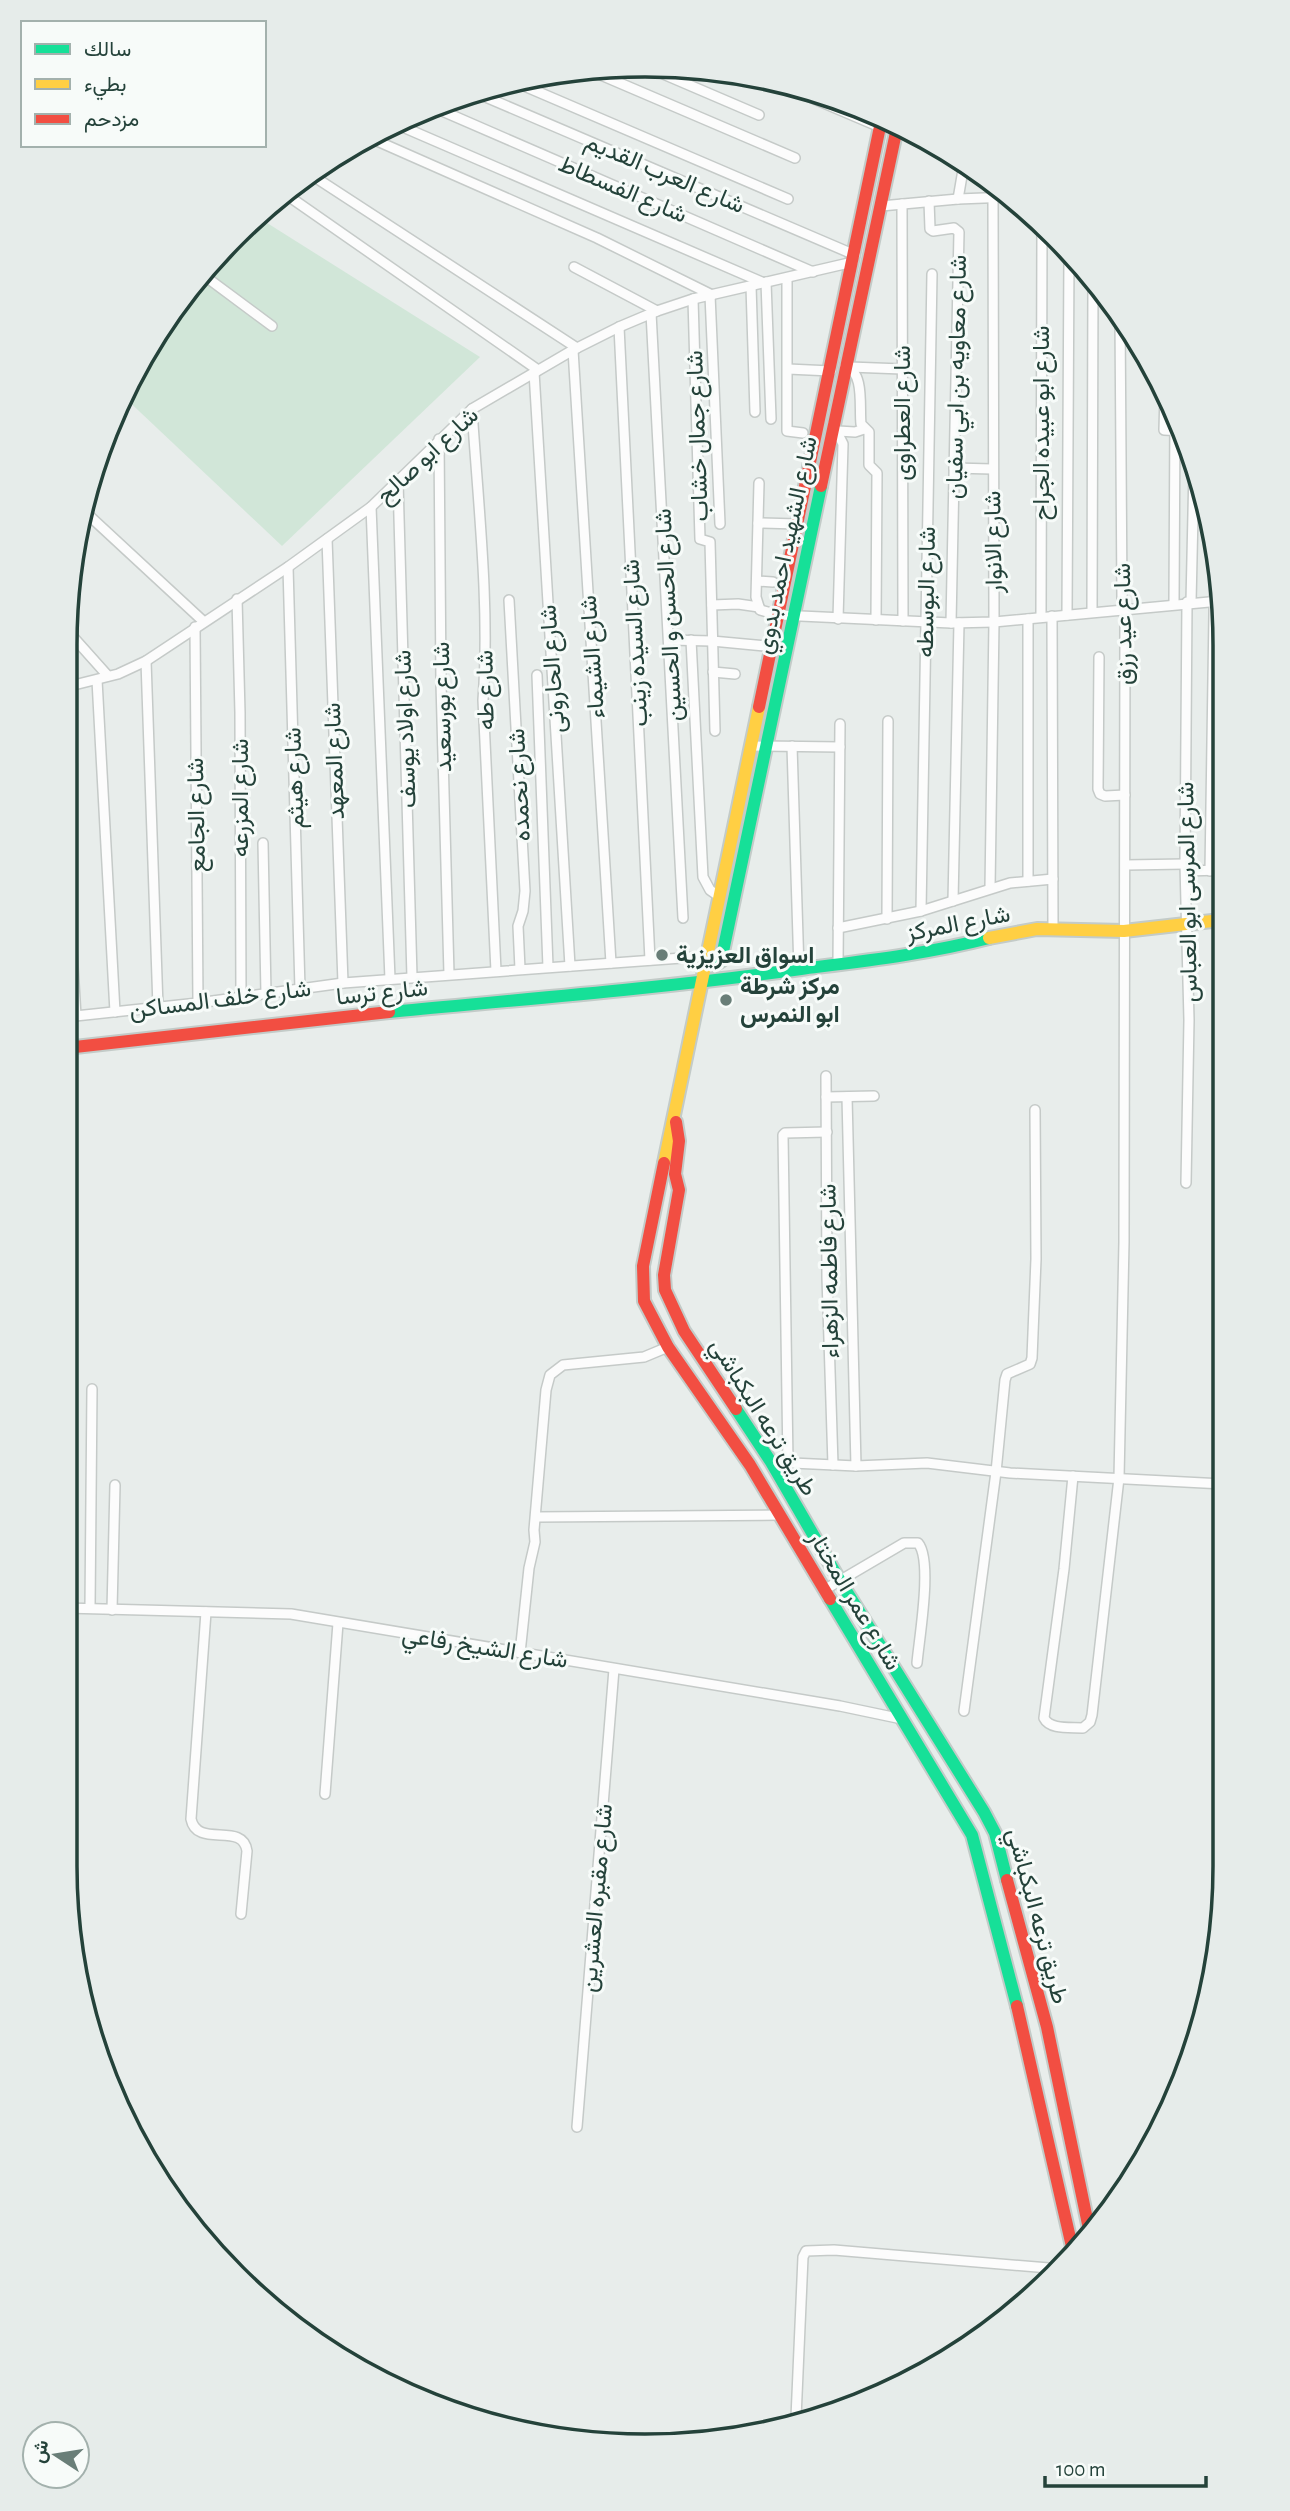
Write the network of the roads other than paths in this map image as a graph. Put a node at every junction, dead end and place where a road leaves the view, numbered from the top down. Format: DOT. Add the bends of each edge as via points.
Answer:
graph roads {
  1 [pos="608,78"];
  2 [pos="673,78"];
  3 [pos="531,89"];
  4 [pos="489,99"];
  5 [pos="447,113"];
  6 [pos="759,115"];
  7 [pos="880,128"];
  8 [pos="408,129"];
  9 [pos="895,136"];
  10 [pos="381,143"];
  11 [pos="795,158"];
  12 [pos="962,174"];
  13 [pos="319,180"];
  14 [pos="993,197"];
  15 [pos="788,199"];
  16 [pos="958,199"];
  17 [pos="292,200"];
  18 [pos="929,201"];
  19 [pos="901,204"];
  20 [pos="881,206"];
  21 [pos="1042,238"];
  22 [pos="854,259"];
  23 [pos="574,267"];
  24 [pos="1069,267"];
  25 [pos="813,272"];
  26 [pos="932,274"];
  27 [pos="787,278"];
  28 [pos="210,280"];
  29 [pos="765,283"];
  30 [pos="751,286"];
  31 [pos="711,295"];
  32 [pos="1093,295"];
  33 [pos="693,299"];
  34 [pos="654,312"];
  35 [pos="272,326"];
  36 [pos="619,327"];
  37 [pos="1120,334"];
  38 [pos="575,349"];
  39 [pos="847,367"];
  40 [pos="788,369"];
  41 [pos="902,369"];
  42 [pos="536,371"];
  43 [pos="831,371"];
  44 [pos="472,409"];
  45 [pos="755,412"];
  46 [pos="1164,415"];
  47 [pos="771,419"];
  48 [pos="835,427"];
  49 [pos="864,429"];
  50 [pos="1171,430"];
  51 [pos="803,433"];
  52 [pos="439,439"];
  53 [pos="1178,450"];
  54 [pos="954,468"];
  55 [pos="992,469"];
  56 [pos="398,482"];
  57 [pos="759,483"];
  58 [pos="1193,495"];
  59 [pos="818,497"];
  60 [pos="841,500"];
  61 [pos="371,507"];
  62 [pos="91,518"];
  63 [pos="758,523"];
  64 [pos="719,524"];
  65 [pos="799,524"];
  66 [pos="327,539"];
  67 [pos="288,567"];
  68 [pos="757,580"];
  69 [pos="773,582"];
  70 [pos="237,599"];
  71 [pos="509,600"];
  72 [pos="1211,601"];
  73 [pos="1189,602"];
  74 [pos="1174,604"];
  75 [pos="712,605"];
  76 [pos="759,607"];
  77 [pos="1124,610"];
  78 [pos="1092,612"];
  79 [pos="779,615"];
  80 [pos="1067,615"];
  81 [pos="793,616"];
  82 [pos="1041,617"];
  83 [pos="1052,617"];
  84 [pos="838,619"];
  85 [pos="1028,619"];
  86 [pos="876,620"];
  87 [pos="903,621"];
  88 [pos="926,622"];
  89 [pos="994,622"];
  90 [pos="955,623"];
  91 [pos="199,624"];
  92 [pos="670,640"];
  93 [pos="691,640"];
  94 [pos="77,641"];
  95 [pos="712,641"];
  96 [pos="780,647"];
  97 [pos="1099,657"];
  98 [pos="146,661"];
  99 [pos="713,672"];
  100 [pos="735,674"];
  101 [pos="537,675"];
  102 [pos="108,676"];
  103 [pos="97,680"];
  104 [pos="77,685"];
  105 [pos="888,722"];
  106 [pos="840,724"];
  107 [pos="715,731"];
  108 [pos="760,746"];
  109 [pos="792,746"];
  110 [pos="839,747"];
  111 [pos="1213,755"];
  112 [pos="1125,795"];
  113 [pos="263,844"];
  114 [pos="1126,865"];
  115 [pos="1186,868"];
  116 [pos="1210,871"];
  117 [pos="1213,871"];
  118 [pos="1053,879"];
  119 [pos="1028,881"];
  120 [pos="990,888"];
  121 [pos="720,897"];
  122 [pos="953,901"];
  123 [pos="921,911"];
  124 [pos="684,918"];
  125 [pos="887,919"];
  126 [pos="1213,921"];
  127 [pos="1186,924"];
  128 [pos="838,928"];
  129 [pos="1053,929"];
  130 [pos="1125,931"];
  131 [pos="650,960"];
  132 [pos="708,960"];
  133 [pos="611,963"];
  134 [pos="838,964"];
  135 [pos="570,966"];
  136 [pos="548,967"];
  137 [pos="520,970"];
  138 [pos="799,970"];
  139 [pos="496,971"];
  140 [pos="449,974"];
  141 [pos="412,977"];
  142 [pos="390,979"];
  143 [pos="703,982"];
  144 [pos="343,983"];
  145 [pos="300,989"];
  146 [pos="266,994"];
  147 [pos="241,997"];
  148 [pos="198,1003"];
  149 [pos="158,1007"];
  150 [pos="116,1012"];
  151 [pos="77,1015"];
  152 [pos="77,1047"];
  153 [pos="826,1076"];
  154 [pos="874,1096"];
  155 [pos="826,1097"];
  156 [pos="847,1097"];
  157 [pos="1035,1110"];
  158 [pos="675,1116"];
  159 [pos="827,1132"];
  160 [pos="1186,1183"];
  161 [pos="668,1347"];
  162 [pos="92,1389"];
  163 [pos="761,1460"];
  164 [pos="788,1464"];
  165 [pos="833,1465"];
  166 [pos="856,1466"];
  167 [pos="996,1472"];
  168 [pos="1073,1476"];
  169 [pos="1119,1478"];
  170 [pos="1213,1483"];
  171 [pos="115,1485"];
  172 [pos="781,1516"];
  173 [pos="536,1517"];
  174 [pos="808,1544"];
  175 [pos="832,1586"];
  176 [pos="77,1608"];
  177 [pos="90,1608"];
  178 [pos="112,1610"];
  179 [pos="206,1612"];
  180 [pos="338,1623"];
  181 [pos="520,1653"];
  182 [pos="917,1663"];
  183 [pos="614,1669"];
  184 [pos="964,1711"];
  185 [pos="902,1719"];
  186 [pos="947,1771"];
  187 [pos="325,1794"];
  188 [pos="241,1914"];
  189 [pos="1034,2031"];
  190 [pos="578,2127"];
  191 [pos="1087,2223"];
  192 [pos="1071,2242"];
  193 [pos="1047,2268"];
  194 [pos="796,2414"];
  1 -- 11 [label="street"];
  2 -- 6 [label="street"];
  3 -- 15 [label="street"];
  4 -- 22 [label="street, شارع العرب القديم"];
  5 -- 25 [label="street, شارع الفسطاط"];
  7 -- 22 [label="street, شارع الشهيد احمد بدوي"];
  8 -- 29 [label="street"];
  9 -- 20 [label="street, شارع الشهيد احمد بدوي"];
  10 -- 31 [label="street" via="597,237"];
  12 -- 16 [label="street"];
  13 -- 38 [label="street"];
  14 -- 16 [label="street"];
  14 -- 55 [label="street, شارع الانوار"];
  16 -- 18 [label="street"];
  17 -- 42 [label="street"];
  18 -- 19 [label="street"];
  18 -- 54 [label="street, شارع معاويه بن ابي سفيان" via="930,229 959,232"];
  19 -- 20 [label="street"];
  19 -- 41 [label="street, شارع العطراوى"];
  20 -- 39 [label="street, شارع الشهيد احمد بدوي"];
  21 -- 82 [label="street, شارع ابو عبيده الجراح"];
  22 -- 25 [label="street, شارع ابو صالح"];
  22 -- 43 [label="street, شارع الشهيد احمد بدوي"];
  23 -- 34 [label="street"];
  24 -- 80 [label="street"];
  25 -- 27 [label="street, شارع ابو صالح"];
  26 -- 88 [label="street, شارع البوسطه"];
  27 -- 29 [label="street, شارع ابو صالح"];
  27 -- 40 [label="street"];
  28 -- 35 [label="street"];
  29 -- 30 [label="street, شارع ابو صالح"];
  29 -- 47 [label="street"];
  30 -- 31 [label="street, شارع ابو صالح"];
  30 -- 45 [label="street"];
  31 -- 33 [label="street, شارع ابو صالح"];
  31 -- 64 [label="street"];
  32 -- 78 [label="street"];
  33 -- 34 [label="street, شارع ابو صالح"];
  33 -- 75 [label="street, شارع جمال خشاب" via="700,540 710,542"];
  34 -- 36 [label="street, شارع ابو صالح"];
  34 -- 92 [label="street, شارع الحسن و الحسين"];
  36 -- 38 [label="street, شارع ابو صالح"];
  36 -- 131 [label="street, شارع السيده زينب"];
  37 -- 77 [label="street, شارع عيد رزق"];
  38 -- 42 [label="street, شارع ابو صالح"];
  38 -- 133 [label="street, شارع الشيماء"];
  39 -- 41 [label="street"];
  39 -- 48 [label="street, شارع الشهيد احمد بدوي"];
  39 -- 49 [label="street" via="858,376"];
  40 -- 43 [label="street"];
  40 -- 51 [label="street" via="787,431"];
  41 -- 87 [label="street, شارع العطراوى"];
  42 -- 44 [label="street, شارع ابو صالح"];
  42 -- 135 [label="street, شارع الحارونى"];
  43 -- 65 [label="street, شارع الشهيد احمد بدوي"];
  44 -- 52 [label="street, شارع ابو صالح"];
  44 -- 139 [label="street, شارع طه"];
  46 -- 50 [label="street" via="1164,430"];
  48 -- 49 [label="street" via="855,432"];
  48 -- 59 [label="street, شارع الشهيد احمد بدوي"];
  48 -- 60 [label="street" via="843,444"];
  49 -- 86 [label="street" via="869,432 869,465 877,474"];
  52 -- 56 [label="street, شارع ابو صالح"];
  52 -- 140 [label="street, شارع بورسعيد"];
  53 -- 74 [label="street"];
  54 -- 55 [label="street"];
  54 -- 90 [label="street, شارع معاويه بن ابي سفيان"];
  55 -- 89 [label="street, شارع الانوار"];
  56 -- 61 [label="street, شارع ابو صالح"];
  56 -- 141 [label="street, شارع اولاد يوسف"];
  57 -- 63 [label="street"];
  58 -- 73 [label="street, شارع المرسى ابو العباس"];
  59 -- 60 [label="street"];
  59 -- 81 [label="street, شارع الشهيد احمد بدوي"];
  60 -- 84 [label="street"];
  61 -- 66 [label="street, شارع ابو صالح"];
  61 -- 142 [label="street"];
  62 -- 91 [label="street"];
  63 -- 65 [label="street"];
  63 -- 68 [label="street"];
  65 -- 79 [label="street, شارع الشهيد احمد بدوي"];
  66 -- 67 [label="street, شارع ابو صالح"];
  66 -- 144 [label="street, شارع المعهد"];
  67 -- 70 [label="street, شارع ابو صالح"];
  67 -- 145 [label="street, شارع هيثم"];
  68 -- 69 [label="street"];
  68 -- 76 [label="street"];
  70 -- 91 [label="street, شارع ابو صالح"];
  70 -- 147 [label="street, شارع المزرعه"];
  71 -- 137 [label="street, شارع نحمده" via="525,891 518,926"];
  72 -- 73 [label="street"];
  73 -- 74 [label="street"];
  73 -- 115 [label="street, شارع المرسى ابو العباس"];
  74 -- 77 [label="street"];
  75 -- 76 [label="street"];
  75 -- 95 [label="street, شارع جمال خشاب"];
  76 -- 79 [label="street"];
  77 -- 78 [label="street"];
  77 -- 112 [label="street, شارع عيد رزق"];
  78 -- 80 [label="street"];
  79 -- 81 [label="street"];
  79 -- 96 [label="street, شارع الشهيد احمد بدوي"];
  80 -- 83 [label="street"];
  81 -- 84 [label="street"];
  81 -- 96 [label="street, شارع الشهيد احمد بدوي"];
  82 -- 83 [label="street"];
  82 -- 85 [label="street"];
  83 -- 118 [label="street"];
  84 -- 86 [label="street"];
  85 -- 89 [label="street"];
  85 -- 119 [label="street"];
  86 -- 87 [label="street"];
  87 -- 88 [label="street"];
  88 -- 90 [label="street"];
  88 -- 123 [label="street, شارع البوسطه"];
  89 -- 90 [label="street"];
  89 -- 120 [label="street, شارع الانوار"];
  90 -- 122 [label="street, شارع معاويه بن ابي سفيان"];
  91 -- 98 [label="street, شارع ابو صالح"];
  91 -- 148 [label="street, شارع الجامع"];
  92 -- 93 [label="street"];
  92 -- 124 [label="street, شارع الحسن و الحسين"];
  93 -- 95 [label="street"];
  93 -- 121 [label="street" via="703,877"];
  94 -- 102 [label="street"];
  95 -- 96 [label="street"];
  95 -- 99 [label="street, شارع جمال خشاب"];
  96 -- 108 [label="street, شارع الشهيد احمد بدوي"];
  97 -- 112 [label="street" via="1098,789 1103,796"];
  98 -- 102 [label="street, شارع ابو صالح"];
  98 -- 149 [label="street"];
  99 -- 100 [label="street"];
  99 -- 107 [label="street, شارع جمال خشاب"];
  101 -- 136 [label="street"];
  102 -- 103 [label="street, شارع ابو صالح"];
  103 -- 104 [label="street, شارع ابو صالح"];
  103 -- 150 [label="street"];
  105 -- 125 [label="street"];
  106 -- 110 [label="street"];
  108 -- 109 [label="street"];
  108 -- 121 [label="street, شارع الشهيد احمد بدوي"];
  108 -- 132 [label="street, شارع الشهيد احمد بدوي" via="721,961"];
  109 -- 110 [label="street"];
  109 -- 138 [label="street"];
  110 -- 128 [label="street"];
  111 -- 116 [label="street"];
  112 -- 114 [label="street, شارع عيد رزق"];
  113 -- 146 [label="street"];
  114 -- 115 [label="street"];
  114 -- 130 [label="street, شارع عيد رزق"];
  115 -- 116 [label="street"];
  115 -- 127 [label="street, شارع المرسى ابو العباس"];
  116 -- 117 [label="street"];
  118 -- 119 [label="street"];
  118 -- 129 [label="street"];
  119 -- 120 [label="street"];
  120 -- 122 [label="street"];
  121 -- 132 [label="street, شارع الشهيد احمد بدوي"];
  122 -- 123 [label="street"];
  123 -- 125 [label="street"];
  125 -- 128 [label="street"];
  126 -- 127 [label="street, شارع المركز"];
  127 -- 130 [label="street, شارع المركز"];
  127 -- 160 [label="street, شارع المرسى ابو العباس"];
  128 -- 134 [label="street"];
  129 -- 130 [label="street, شارع المركز"];
  129 -- 134 [label="street, شارع المركز"];
  130 -- 169 [label="street, شارع عيد رزق"];
  131 -- 132 [label="street, شارع خلف المساكن"];
  131 -- 133 [label="street, شارع خلف المساكن"];
  132 -- 143 [label="street, شارع الشهيد احمد بدوي"];
  133 -- 135 [label="street, شارع خلف المساكن"];
  134 -- 138 [label="street, شارع المركز"];
  135 -- 136 [label="street, شارع خلف المساكن"];
  136 -- 137 [label="street, شارع خلف المساكن"];
  137 -- 139 [label="street, شارع خلف المساكن"];
  138 -- 143 [label="street, شارع المركز"];
  139 -- 140 [label="street, شارع خلف المساكن"];
  140 -- 141 [label="street, شارع خلف المساكن"];
  141 -- 142 [label="street, شارع خلف المساكن"];
  142 -- 144 [label="street, شارع خلف المساكن"];
  143 -- 152 [label="street, شارع ترسا"];
  143 -- 158 [label="street, شارع عمر المختار"];
  144 -- 145 [label="street, شارع خلف المساكن"];
  145 -- 146 [label="street, شارع خلف المساكن"];
  146 -- 147 [label="street, شارع خلف المساكن"];
  147 -- 148 [label="street, شارع خلف المساكن"];
  148 -- 149 [label="street, شارع خلف المساكن"];
  149 -- 150 [label="street, شارع خلف المساكن"];
  150 -- 151 [label="street, شارع خلف المساكن"];
  153 -- 155 [label="street, شارع فاطمه الزهراء"];
  154 -- 156 [label="street"];
  155 -- 156 [label="street"];
  155 -- 159 [label="street, شارع فاطمه الزهراء"];
  156 -- 166 [label="street"];
  157 -- 167 [label="street" via="1032,1358 1030,1364 1007,1374"];
  158 -- 161 [label="street, شارع عمر المختار" via="642,1279 649,1312"];
  158 -- 163 [label="street, طريق ترعه البكباشي" via="679,1140 675,1174 680,1190 664,1290"];
  159 -- 164 [label="street" via="783,1135"];
  159 -- 165 [label="street, شارع فاطمه الزهراء"];
  161 -- 163 [label="street, شارع عمر المختار"];
  161 -- 173 [label="street" via="644,1357 555,1369 547,1383"];
  162 -- 177 [label="street"];
  163 -- 164 [label="street"];
  163 -- 172 [label="street, شارع عمر المختار"];
  163 -- 174 [label="street, طريق ترعه البكباشي"];
  164 -- 165 [label="street"];
  165 -- 166 [label="street"];
  166 -- 167 [label="street" via="927,1463"];
  167 -- 168 [label="street"];
  167 -- 184 [label="street"];
  168 -- 169 [label="street"];
  168 -- 169 [label="street, شارع عيد رزق" via="1044,1718 1054,1726 1083,1728 1092,1715"];
  169 -- 170 [label="street"];
  171 -- 178 [label="street"];
  172 -- 173 [label="street"];
  172 -- 174 [label="street, شارع عمر المختار"];
  173 -- 181 [label="street"];
  174 -- 175 [label="street, شارع عمر المختار"];
  174 -- 175 [label="street, طريق ترعه البكباشي"];
  175 -- 182 [label="street" via="904,1543 918,1543 925,1557"];
  175 -- 185 [label="street, شارع عمر المختار"];
  175 -- 186 [label="street, طريق ترعه البكباشي"];
  176 -- 177 [label="street, شارع الشيخ رفاعي"];
  177 -- 178 [label="street, شارع الشيخ رفاعي"];
  178 -- 179 [label="street, شارع الشيخ رفاعي"];
  179 -- 180 [label="street, شارع الشيخ رفاعي" via="291,1614"];
  179 -- 188 [label="street" via="191,1819 197,1832 238,1837 246,1844"];
  180 -- 181 [label="street, شارع الشيخ رفاعي"];
  180 -- 187 [label="street"];
  181 -- 183 [label="street, شارع الشيخ رفاعي"];
  183 -- 185 [label="street, شارع الشيخ رفاعي"];
  183 -- 190 [label="street, شارع مقبره العشرين"];
  185 -- 186 [label="street, شارع عمر المختار"];
  186 -- 189 [label="street, شارع عمر المختار" via="978,1851"];
  186 -- 189 [label="street, طريق ترعه البكباشي" via="984,1812 997,1840 1022,1941"];
  189 -- 191 [label="street, طريق ترعه البكباشي"];
  189 -- 192 [label="street, شارع عمر المختار"];
  193 -- 194 [label="street" via="806,2251"];
}
